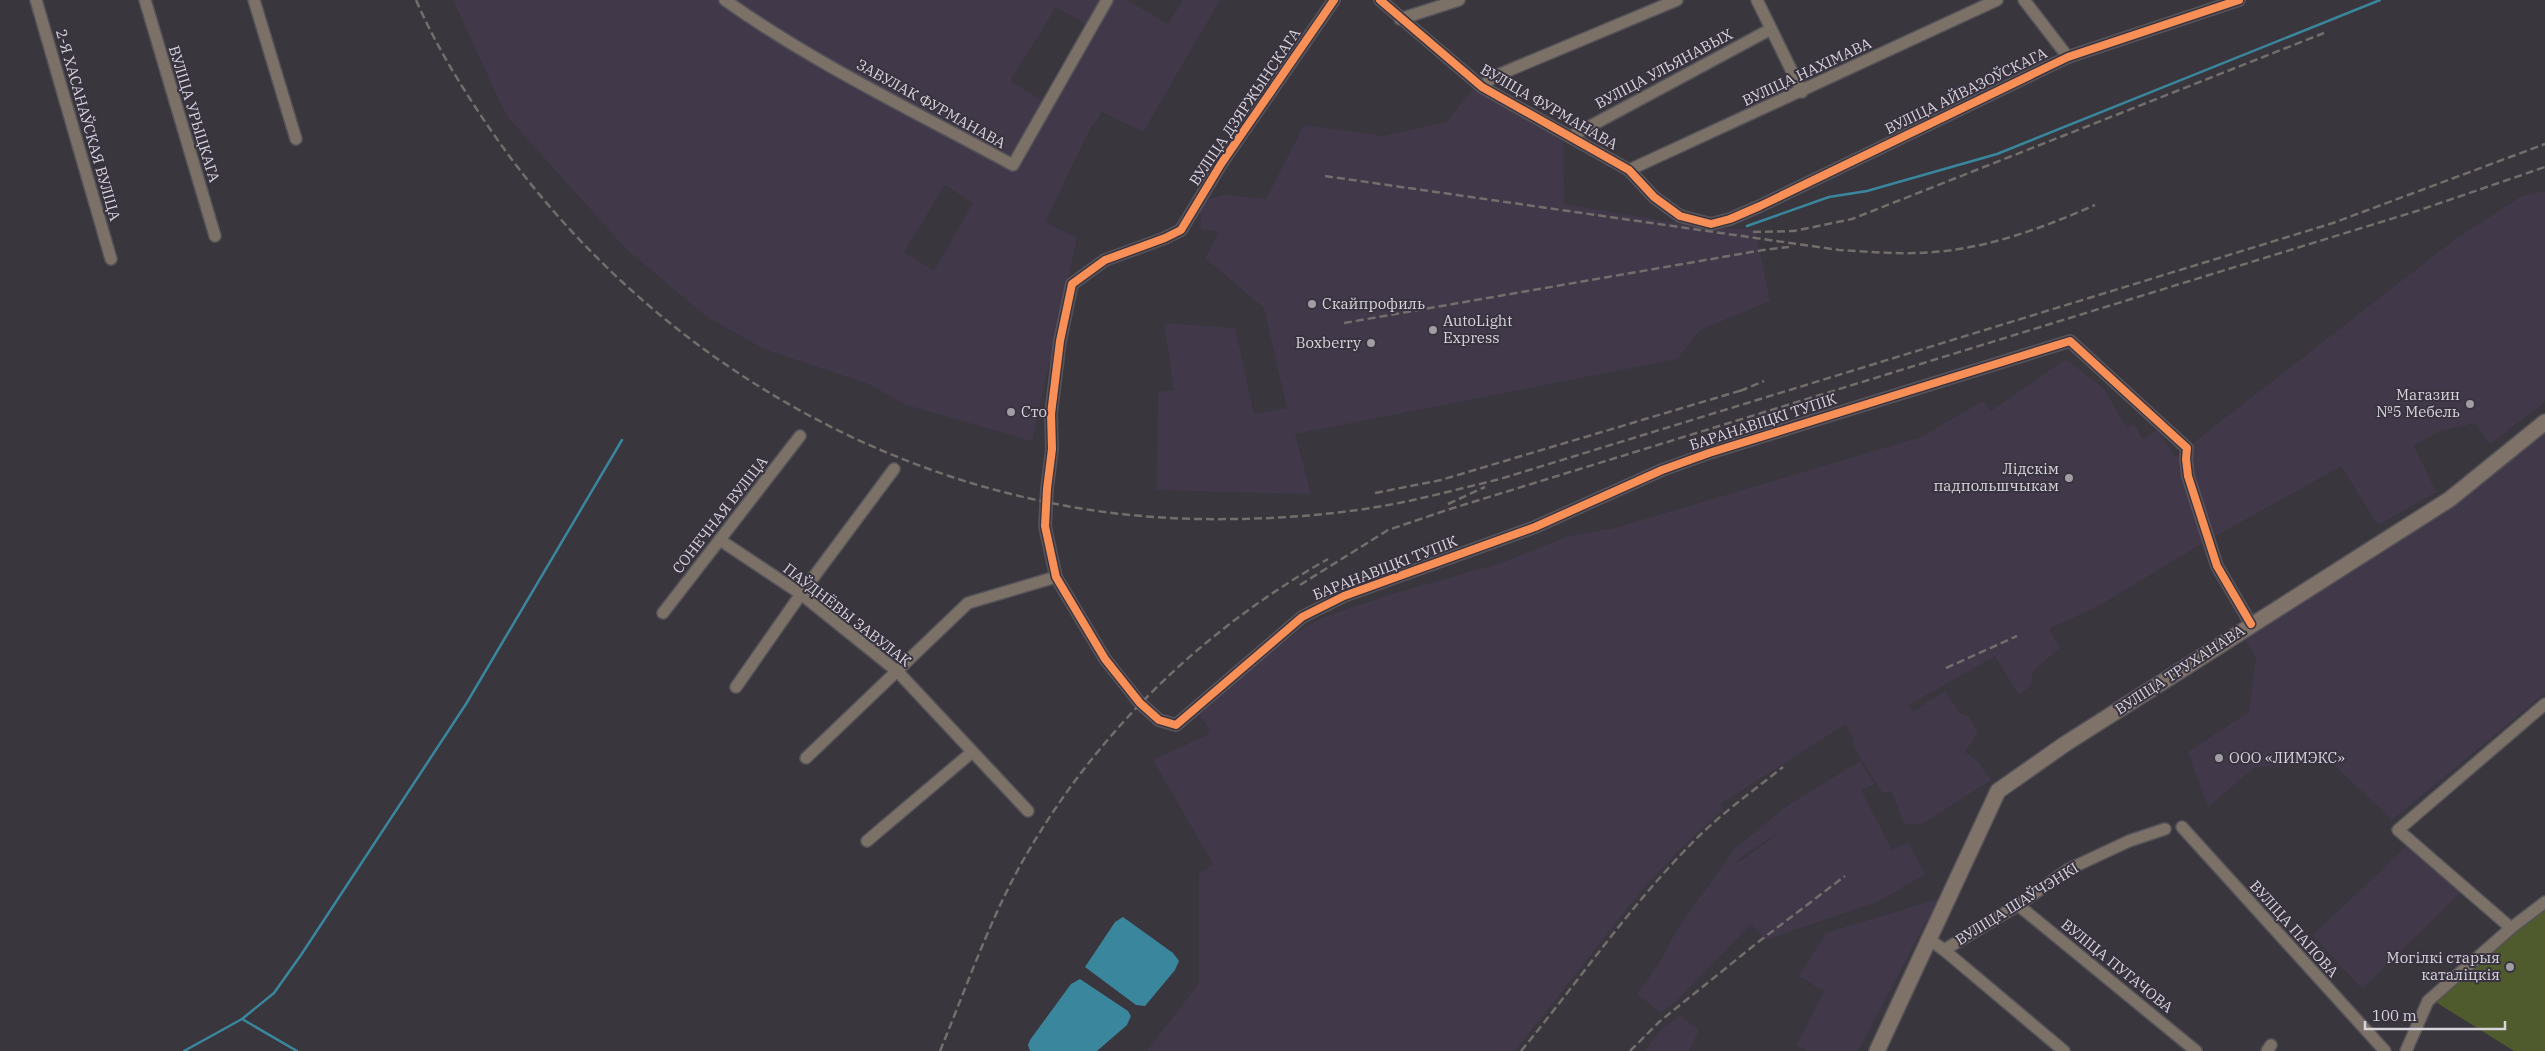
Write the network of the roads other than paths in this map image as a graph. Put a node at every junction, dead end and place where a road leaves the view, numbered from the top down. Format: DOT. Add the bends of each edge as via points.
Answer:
graph roads {
  1 [pos="36,0"];
  2 [pos="144,0"];
  3 [pos="254,0"];
  4 [pos="725,0"];
  5 [pos="1107,0"];
  6 [pos="1334,0"];
  7 [pos="1380,0"];
  8 [pos="1459,0"];
  9 [pos="1677,0"];
  10 [pos="1757,0"];
  11 [pos="1998,0"];
  12 [pos="2024,0"];
  13 [pos="2239,0"];
  14 [pos="1400,20"];
  15 [pos="1771,29"];
  16 [pos="2068,57"];
  17 [pos="1482,87"];
  18 [pos="1802,92"];
  19 [pos="1570,137"];
  20 [pos="296,139"];
  21 [pos="1629,170"];
  22 [pos="1712,224"];
  23 [pos="215,236"];
  24 [pos="111,259"];
  25 [pos="2545,422"];
  26 [pos="800,436"];
  27 [pos="894,469"];
  28 [pos="720,540"];
  29 [pos="1056,577"];
  30 [pos="800,594"];
  31 [pos="663,613"];
  32 [pos="2250,624"];
  33 [pos="898,672"];
  34 [pos="736,688"];
  35 [pos="2545,704"];
  36 [pos="971,753"];
  37 [pos="806,758"];
  38 [pos="1028,811"];
  39 [pos="2182,827"];
  40 [pos="2165,829"];
  41 [pos="867,841"];
  42 [pos="2545,902"];
  43 [pos="2018,905"];
  44 [pos="2511,928"];
  45 [pos="1930,940"];
  46 [pos="1944,950"];
  47 [pos="1877,1051"];
  48 [pos="2063,1051"];
  49 [pos="2196,1051"];
  50 [pos="2385,1051"];
  51 [pos="2406,1051"];
  1 -- 24 [label="street, 2-Я ХАСАНАЎСКАЯ ВУЛІЦА"];
  2 -- 23 [label="street, ВУЛІЦА УРЫЦКАГА"];
  3 -- 20 [label="street"];
  4 -- 5 [label="street, ЗАВУЛАК ФУРМАНАВА" via="812,56 1013,165"];
  6 -- 29 [label="street, ВУЛІЦА ДЗЯРЖЫНСКАГА" via="1221,164 1181,230 1105,260 1072,284 1060,341 1046,489 1046,526"];
  7 -- 14 [label="street, ВУЛІЦА ФУРМАНАВА"];
  8 -- 14 [label="street"];
  9 -- 17 [label="street" via="1493,77"];
  10 -- 15 [label="street"];
  11 -- 18 [label="street, ВУЛІЦА НАХІМАВА"];
  12 -- 16 [label="street"];
  13 -- 16 [label="street, ВУЛІЦА АЙВАЗОЎСКАГА"];
  14 -- 17 [label="street, ВУЛІЦА ФУРМАНАВА"];
  15 -- 18 [label="street"];
  15 -- 19 [label="street, ВУЛІЦА УЛЬЯНАВЫХ"];
  16 -- 22 [label="street, ВУЛІЦА АЙВАЗОЎСКАГА" via="1760,206"];
  17 -- 19 [label="street, ВУЛІЦА ФУРМАНАВА"];
  18 -- 21 [label="street, ВУЛІЦА НАХІМАВА"];
  19 -- 21 [label="street, ВУЛІЦА ФУРМАНАВА"];
  21 -- 22 [label="street, ВУЛІЦА ФУРМАНАВА" via="1654,197 1680,216"];
  25 -- 32 [label="main road, ВУЛІЦА ТРУХАНАВА" via="2450,499"];
  26 -- 28 [label="street, СОНЕЧНАЯ ВУЛІЦА"];
  27 -- 30 [label="street"];
  28 -- 30 [label="street, ПАЎДНЁВЫ ЗАВУЛАК"];
  28 -- 31 [label="street, СОНЕЧНАЯ ВУЛІЦА"];
  29 -- 32 [label="street, БАРАНАВІЦКІ ТУПІК" via="1105,659 1140,703 1159,720 1176,725 1302,617 1344,596 1535,527 1701,456 2070,340 2187,448 2188,476 2218,566"];
  29 -- 33 [label="street" via="968,603"];
  30 -- 33 [label="street, ПАЎДНЁВЫ ЗАВУЛАК"];
  30 -- 34 [label="street"];
  32 -- 45 [label="main road, ВУЛІЦА ТРУХАНАВА" via="1998,791"];
  33 -- 36 [label="street, ПАЎДНЁВЫ ЗАВУЛАК"];
  33 -- 37 [label="street"];
  35 -- 44 [label="street" via="2398,830"];
  36 -- 38 [label="street, ПАЎДНЁВЫ ЗАВУЛАК"];
  36 -- 41 [label="street"];
  39 -- 50 [label="street, ВУЛІЦА ПАПОВА"];
  40 -- 43 [label="street, ВУЛІЦА ШАЎЧЭНКІ" via="2129,841 2069,870"];
  42 -- 44 [label="street"];
  43 -- 46 [label="street, ВУЛІЦА ШАЎЧЭНКІ"];
  43 -- 49 [label="street, ВУЛІЦА ПУГАЧОВА"];
  44 -- 51 [label="street" via="2428,1001"];
  45 -- 46 [label="street, ВУЛІЦА ШАЎЧЭНКІ"];
  45 -- 47 [label="main road"];
  46 -- 48 [label="street"];
}
